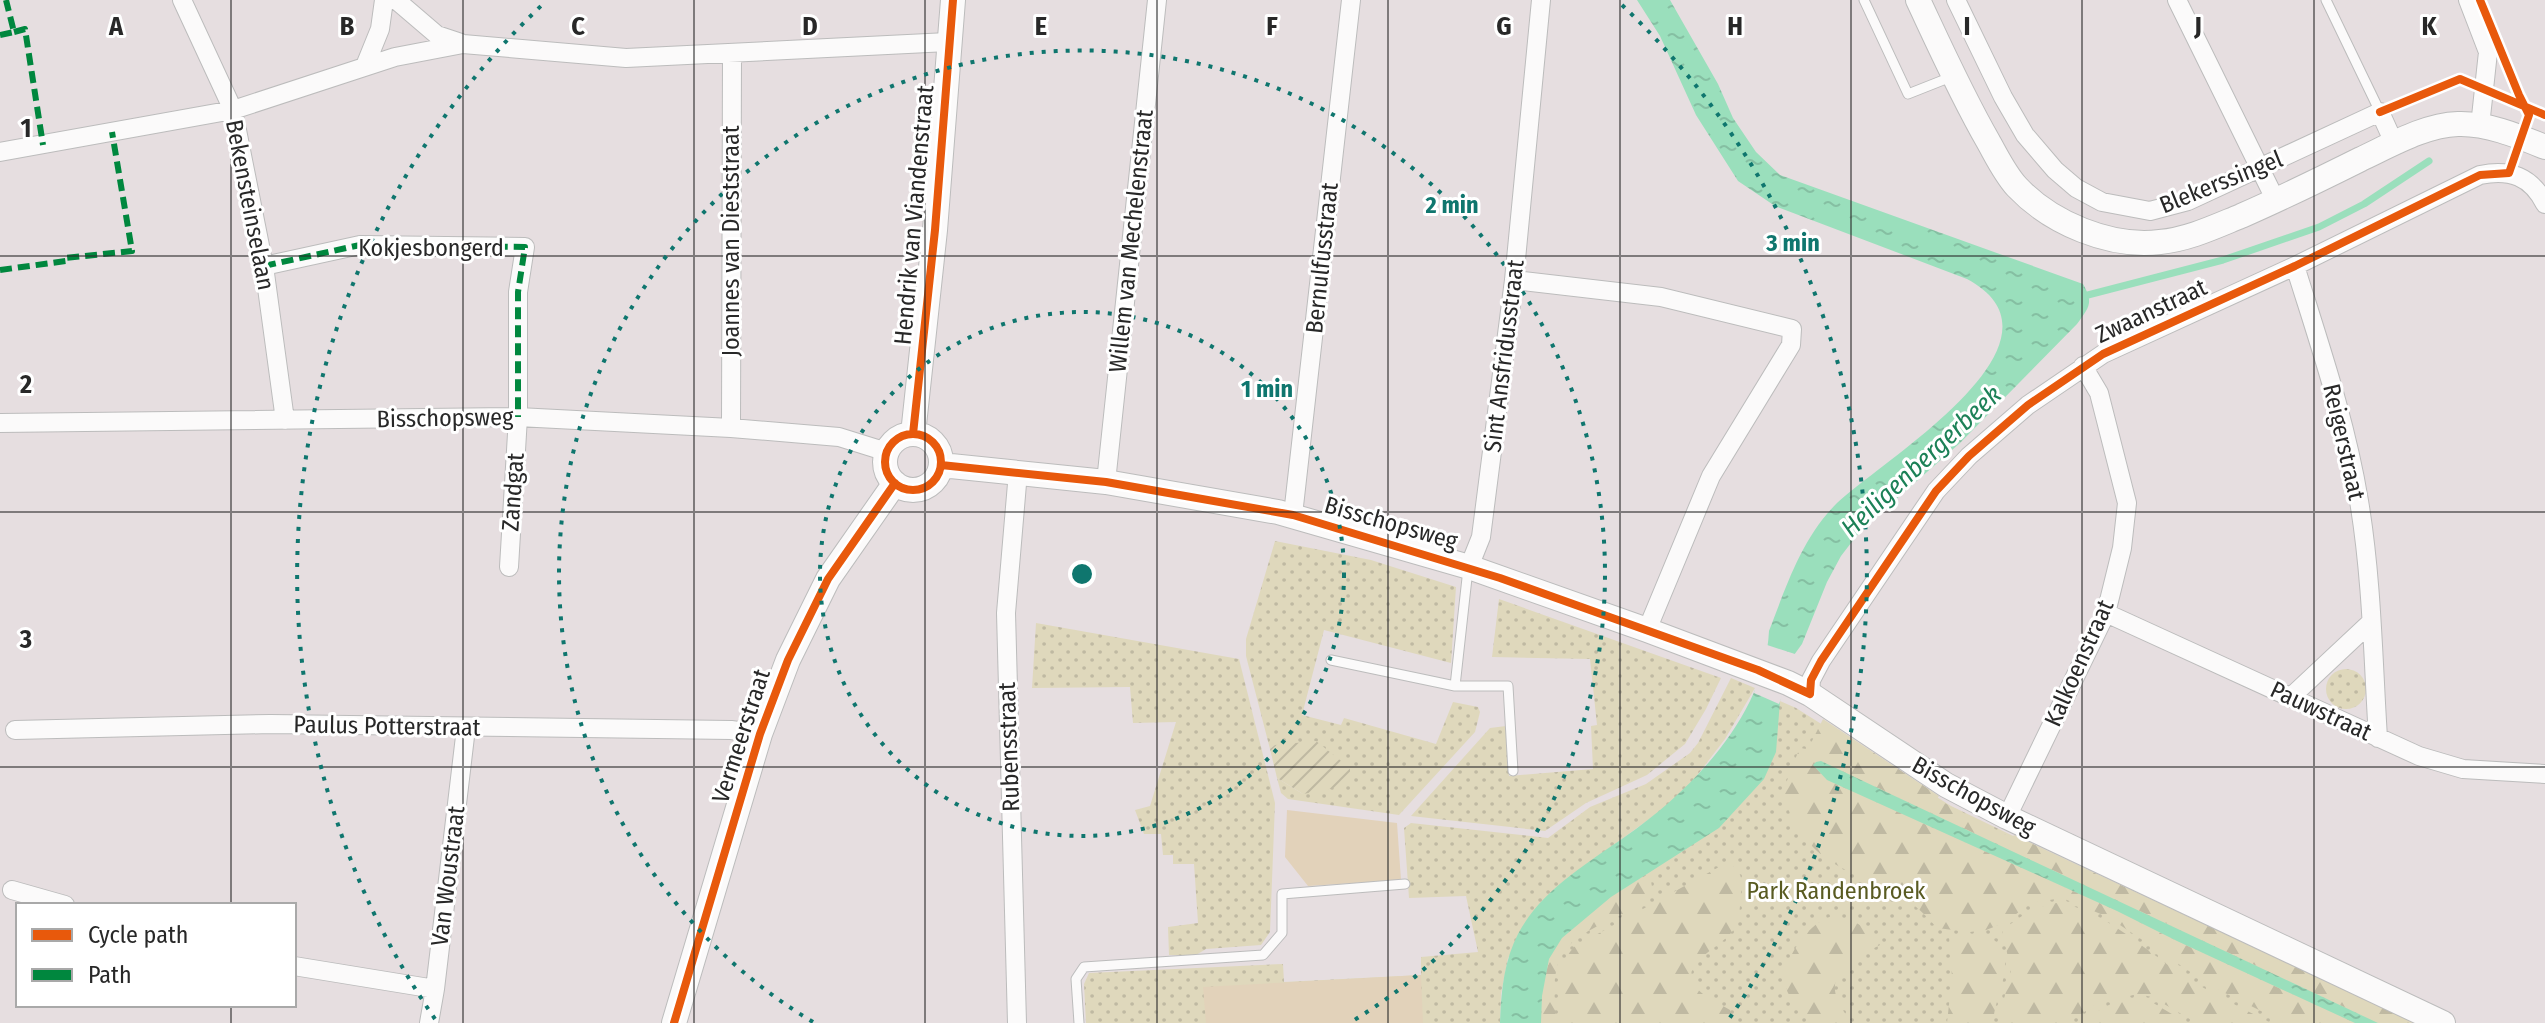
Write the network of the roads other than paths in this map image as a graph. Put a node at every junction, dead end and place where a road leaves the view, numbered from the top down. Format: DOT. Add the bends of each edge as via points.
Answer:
graph roads {
  1 [pos="182,0"];
  2 [pos="384,0"];
  3 [pos="396,0"];
  4 [pos="953,0"];
  5 [pos="1157,0"];
  6 [pos="1351,0"];
  7 [pos="1541,0"];
  8 [pos="1864,0"];
  9 [pos="1918,0"];
  10 [pos="1956,0"];
  11 [pos="2177,0"];
  12 [pos="2326,0"];
  13 [pos="2468,0"];
  14 [pos="948,42"];
  15 [pos="463,44"];
  16 [pos="732,53"];
  17 [pos="365,66"];
  18 [pos="1954,76"];
  19 [pos="233,110"];
  20 [pos="2380,112"];
  21 [pos="2480,126"];
  22 [pos="2394,143"];
  23 [pos="2545,147"];
  24 [pos="0,152"];
  25 [pos="2262,169"];
  26 [pos="2276,201"];
  27 [pos="2545,204"];
  28 [pos="264,266"];
  29 [pos="2295,266"];
  30 [pos="1514,280"];
  31 [pos="2083,366"];
  32 [pos="518,417"];
  33 [pos="285,420"];
  34 [pos="0,423"];
  35 [pos="731,428"];
  36 [pos="913,434"];
  37 [pos="887,452"];
  38 [pos="941,465"];
  39 [pos="1018,472"];
  40 [pos="1106,482"];
  41 [pos="895,483"];
  42 [pos="1293,515"];
  43 [pos="509,567"];
  44 [pos="1469,567"];
  45 [pos="2106,613"];
  46 [pos="2371,622"];
  47 [pos="1647,630"];
  48 [pos="1331,660"];
  49 [pos="1455,686"];
  50 [pos="1810,694"];
  51 [pos="2291,697"];
  52 [pos="466,728"];
  53 [pos="15,730"];
  54 [pos="760,734"];
  55 [pos="2378,738"];
  56 [pos="1513,771"];
  57 [pos="2545,774"];
  58 [pos="2007,817"];
  59 [pos="1405,884"];
  60 [pos="12,890"];
  61 [pos="58,903"];
  62 [pos="296,966"];
  63 [pos="435,989"];
  64 [pos="429,1023"];
  65 [pos="674,1023"];
  66 [pos="1017,1023"];
  67 [pos="1079,1023"];
  68 [pos="2443,1023"];
  1 -- 19 [label="street, Bekensteinselaan"];
  2 -- 17 [label="street" via="380,29"];
  3 -- 15 [label="street" via="437,35"];
  4 -- 14 [label="street, Hendrik van Viandenstraat"];
  5 -- 40 [label="street, Willem van Mechelenstraat"];
  6 -- 42 [label="street, Bernulfusstraat"];
  7 -- 30 [label="street, Sint Ansfridusstraat"];
  8 -- 18 [label="lane" via="1908,94"];
  9 -- 18 [label="street, Blekerssingel"];
  10 -- 25 [label="street, Blekerssingel" via="2025,135 2076,188 2102,202 2150,211"];
  11 -- 25 [label="street"];
  12 -- 20 [label="lane"];
  13 -- 21 [label="street" via="2488,52"];
  14 -- 16 [label="street"];
  14 -- 36 [label="street, Hendrik van Viandenstraat"];
  15 -- 16 [label="street" via="626,58"];
  15 -- 17 [label="street"];
  16 -- 35 [label="street, Joannes van Dieststraat"];
  17 -- 19 [label="street"];
  18 -- 26 [label="street, Blekerssingel" via="2016,186 2068,224 2092,234 2158,242 2197,235"];
  19 -- 24 [label="street"];
  19 -- 28 [label="street, Bekensteinselaan"];
  20 -- 22 [label="street"];
  20 -- 25 [label="street, Blekerssingel"];
  21 -- 22 [label="street, Blekerssingel" via="2456,124"];
  21 -- 23 [label="street, Blekerssingel"];
  22 -- 26 [label="street, Blekerssingel"];
  25 -- 26 [label="street"];
  27 -- 29 [label="street, Zwaanstraat" via="2520,176 2480,175"];
  28 -- 32 [label="street, Kokjesbongerd" via="360,245 525,247 518,292"];
  28 -- 33 [label="street, Bekensteinselaan"];
  29 -- 31 [label="street, Zwaanstraat"];
  29 -- 46 [label="street, Reigerstraat" via="2334,391 2359,501"];
  30 -- 44 [label="street, Sint Ansfridusstraat" via="1481,537"];
  30 -- 47 [label="street" via="1661,297 1792,329 1791,345 1711,476"];
  31 -- 45 [label="street, Kalkoenstraat" via="2099,393 2127,503"];
  31 -- 50 [label="street, Zwaanstraat" via="1998,429 1936,491 1821,661"];
  32 -- 33 [label="street, Bisschopsweg"];
  32 -- 35 [label="street, Bisschopsweg"];
  32 -- 43 [label="street, Zandgat"];
  33 -- 34 [label="street, Bisschopsweg"];
  35 -- 37 [label="street, Bisschopsweg" via="839,437"];
  36 -- 37 [label="street" via="897,439"];
  36 -- 38 [label="street" via="931,440"];
  37 -- 41 [label="street" via="886,469"];
  38 -- 39 [label="street, Bisschopsweg"];
  38 -- 41 [label="street" via="927,486 911,490"];
  39 -- 40 [label="street, Bisschopsweg"];
  39 -- 66 [label="street, Rubensstraat" via="1006,613"];
  40 -- 42 [label="street, Bisschopsweg"];
  41 -- 54 [label="street, Vermeerstraat" via="828,579 788,660"];
  42 -- 44 [label="street, Bisschopsweg"];
  44 -- 47 [label="street, Bisschopsweg"];
  44 -- 49 [label="lane"];
  45 -- 51 [label="street, Pauwstraat"];
  45 -- 58 [label="street, Kalkoenstraat"];
  46 -- 51 [label="street"];
  46 -- 55 [label="street, Reigerstraat"];
  47 -- 50 [label="street, Bisschopsweg"];
  48 -- 49 [label="lane"];
  49 -- 56 [label="lane" via="1508,686"];
  50 -- 58 [label="street, Bisschopsweg" via="1946,785"];
  51 -- 55 [label="street, Pauwstraat"];
  52 -- 53 [label="street, Paulus Potterstraat" via="270,724"];
  52 -- 54 [label="street, Paulus Potterstraat"];
  52 -- 63 [label="street, Van Woustraat"];
  54 -- 65 [label="street, Vermeerstraat"];
  55 -- 57 [label="street, Pauwstraat" via="2463,769"];
  58 -- 68 [label="street, Bisschopsweg"];
  59 -- 67 [label="lane" via="1282,894 1282,933 1263,955 1084,967 1076,979"];
  60 -- 61 [label="street"];
  62 -- 63 [label="street"];
  63 -- 64 [label="street, Van Woustraat"];
}
